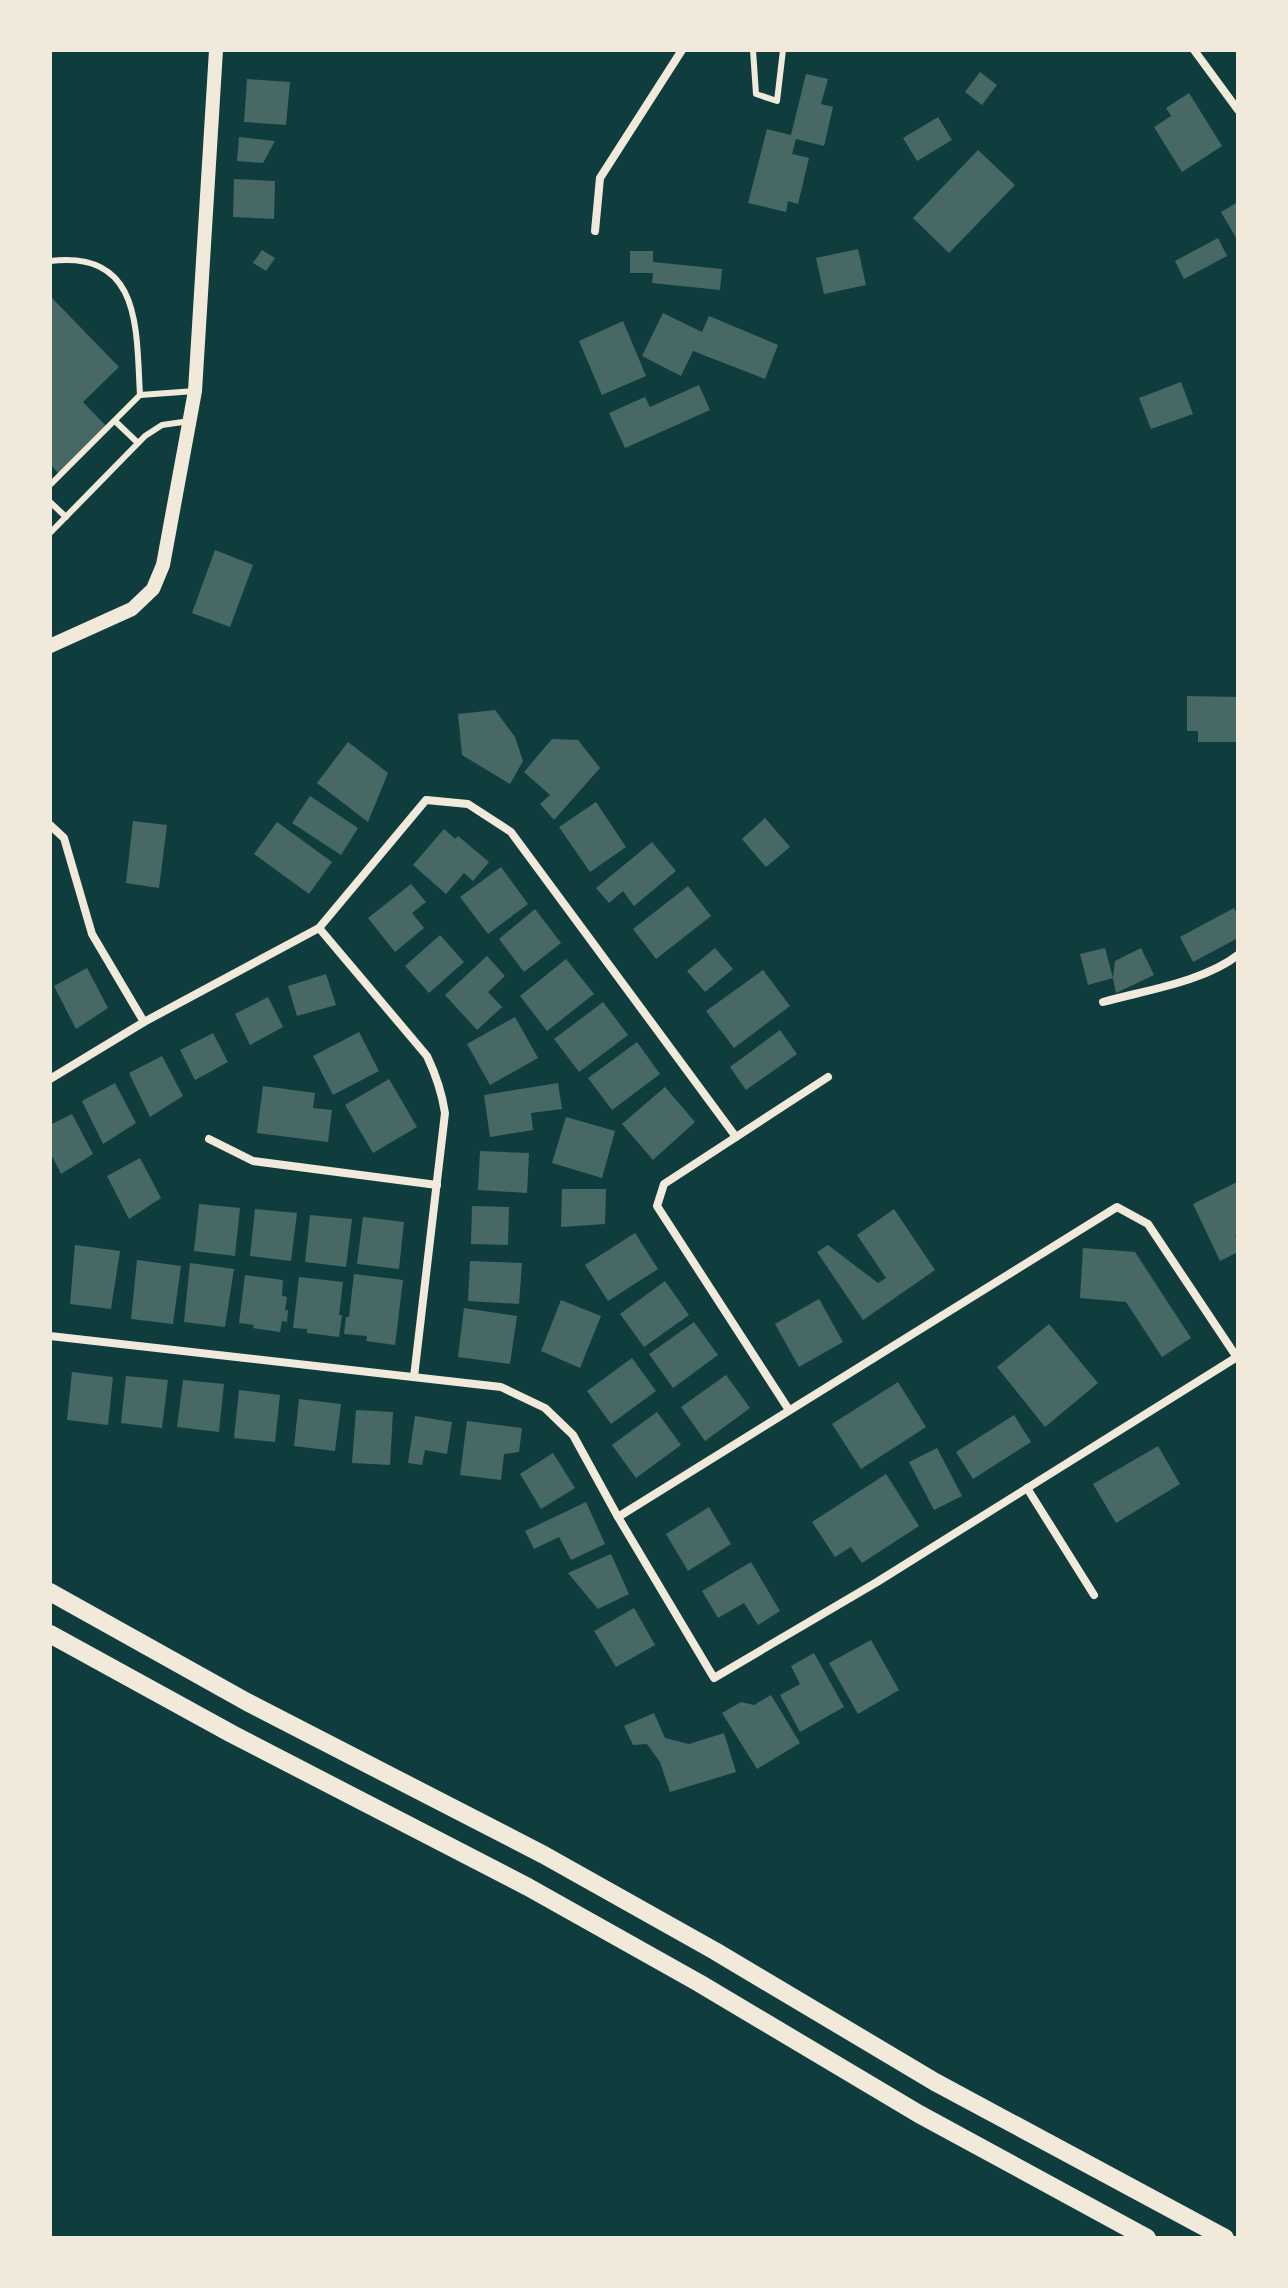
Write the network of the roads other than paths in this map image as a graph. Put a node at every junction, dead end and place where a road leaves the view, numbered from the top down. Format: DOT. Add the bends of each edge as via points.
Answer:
graph roads {
  1 [pos="216,50"];
  2 [pos="682,50"];
  3 [pos="753,50"];
  4 [pos="783,50"];
  5 [pos="1194,50"];
  6 [pos="1238,110"];
  7 [pos="595,231"];
  8 [pos="50,261"];
  9 [pos="195,391"];
  10 [pos="140,395"];
  11 [pos="115,421"];
  12 [pos="190,421"];
  13 [pos="138,443"];
  14 [pos="50,485"];
  15 [pos="50,502"];
  16 [pos="66,517"];
  17 [pos="50,533"];
  18 [pos="50,646"];
  19 [pos="50,825"];
  20 [pos="319,928"];
  21 [pos="1238,955"];
  22 [pos="1103,1002"];
  23 [pos="144,1022"];
  24 [pos="828,1077"];
  25 [pos="50,1079"];
  26 [pos="736,1137"];
  27 [pos="209,1139"];
  28 [pos="437,1185"];
  29 [pos="50,1336"];
  30 [pos="1237,1358"];
  31 [pos="414,1377"];
  32 [pos="789,1410"];
  33 [pos="1027,1488"];
  34 [pos="618,1517"];
  35 [pos="50,1592"];
  36 [pos="1094,1595"];
  37 [pos="50,1634"];
  38 [pos="1147,2238"];
  39 [pos="1225,2238"];
  1 -- 9 [label="street"];
  2 -- 7 [label="street" via="600,178"];
  3 -- 4 [label="lane" via="756,94 777,101"];
  5 -- 6 [label="street"];
  8 -- 10 [label="lane" via="97,265 117,277 135,316"];
  9 -- 10 [label="lane"];
  9 -- 12 [label="street"];
  10 -- 11 [label="lane"];
  11 -- 13 [label="lane"];
  11 -- 14 [label="lane"];
  12 -- 13 [label="lane" via="162,425"];
  12 -- 18 [label="street" via="163,565 153,589 132,609"];
  13 -- 16 [label="lane"];
  15 -- 16 [label="lane"];
  16 -- 17 [label="lane"];
  19 -- 23 [label="street" via="64,838 92,934"];
  20 -- 23 [label="street"];
  20 -- 26 [label="street" via="426,800 468,804 511,832"];
  20 -- 28 [label="street" via="427,1056 436,1074 445,1113"];
  21 -- 22 [label="street" via="1202,975"];
  23 -- 25 [label="street"];
  24 -- 26 [label="street"];
  26 -- 32 [label="street" via="664,1184 657,1206"];
  27 -- 28 [label="street" via="253,1161"];
  28 -- 31 [label="street"];
  29 -- 31 [label="street"];
  30 -- 32 [label="street" via="1148,1224 1117,1207"];
  30 -- 33 [label="street"];
  31 -- 34 [label="street" via="501,1387 545,1408 573,1435"];
  32 -- 34 [label="street"];
  33 -- 34 [label="street" via="714,1678"];
  33 -- 36 [label="street"];
  35 -- 39 [label="main road" via="247,1702 544,1855 935,2082"];
  37 -- 38 [label="main road" via="528,1887 919,2114"];
}
